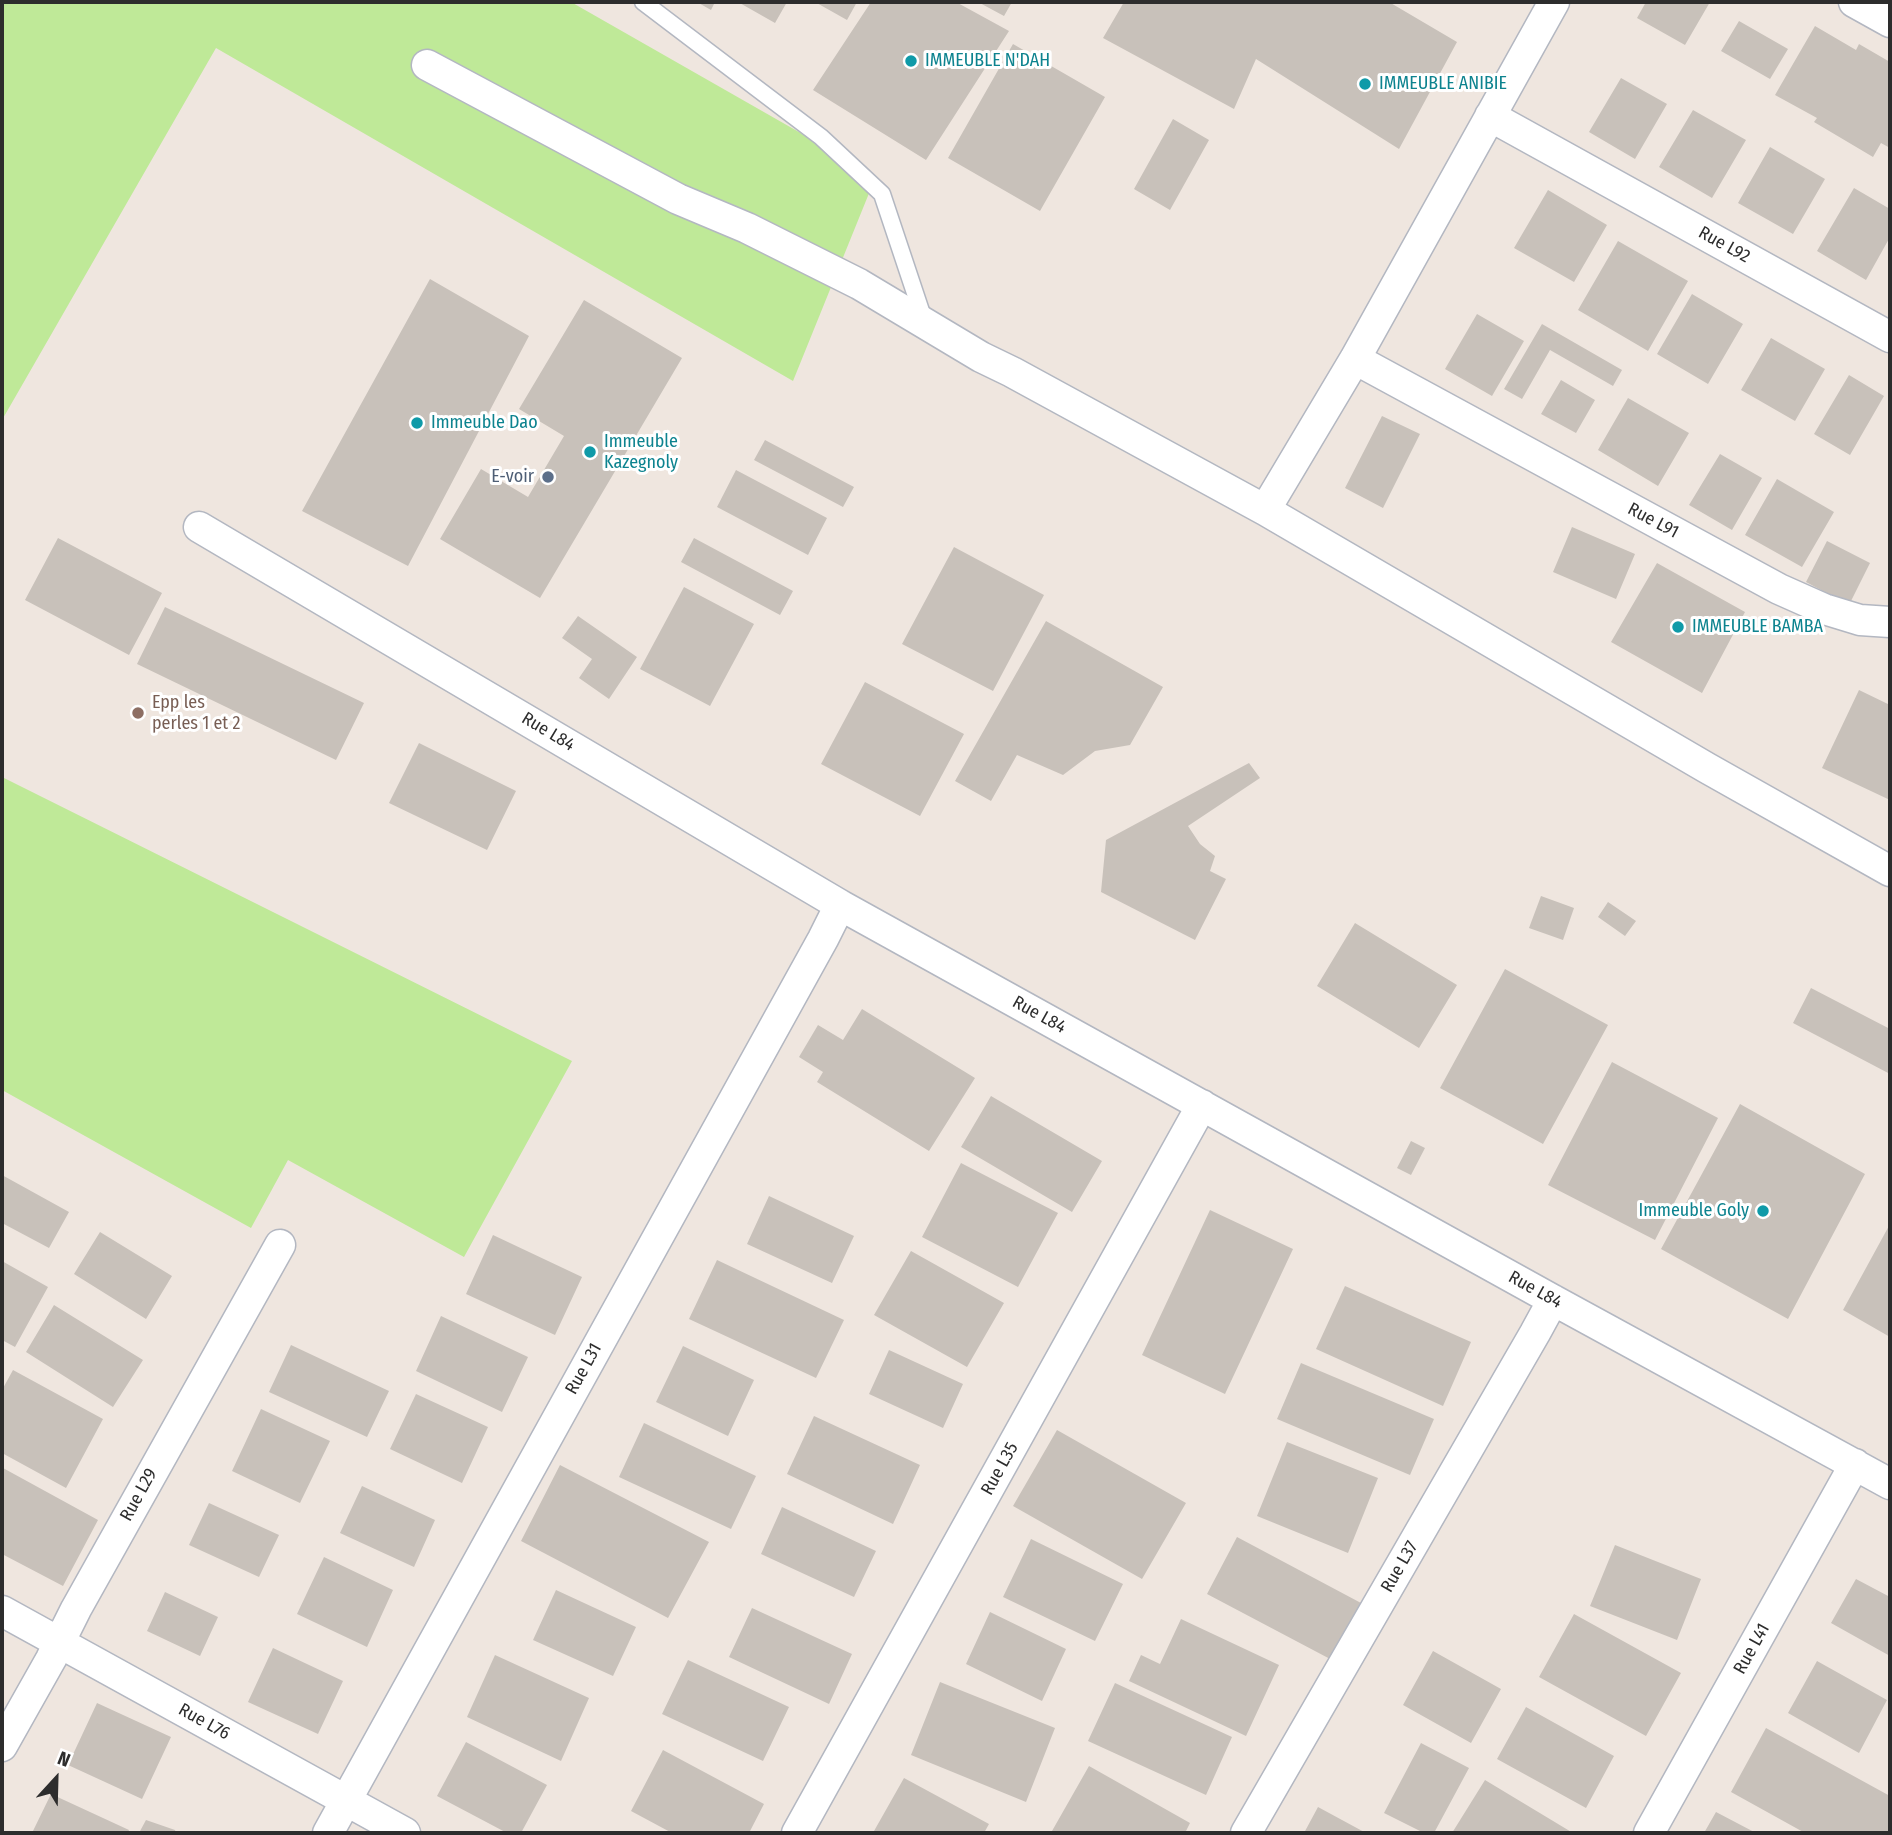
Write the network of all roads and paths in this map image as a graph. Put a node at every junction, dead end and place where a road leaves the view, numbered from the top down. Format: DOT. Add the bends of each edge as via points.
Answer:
graph roads {
  1 [pos="643,2"];
  2 [pos="1554,2"];
  3 [pos="1854,2"];
  4 [pos="1890,22"];
  5 [pos="427,65"];
  6 [pos="1490,116"];
  7 [pos="924,322"];
  8 [pos="1890,337"];
  9 [pos="1355,359"];
  10 [pos="1265,510"];
  11 [pos="199,527"];
  12 [pos="1890,622"];
  13 [pos="1890,871"];
  14 [pos="840,905"];
  15 [pos="1202,1105"];
  16 [pos="280,1245"];
  17 [pos="1553,1300"];
  18 [pos="1855,1464"];
  19 [pos="1890,1484"];
  20 [pos="2,1611"];
  21 [pos="59,1642"];
  22 [pos="2,1746"];
  23 [pos="346,1800"];
  24 [pos="328,1833"];
  25 [pos="405,1833"];
  26 [pos="797,1833"];
  27 [pos="1246,1833"];
  28 [pos="1649,1833"];
  1 -- 7 [label="lane" via="821,137 883,194"];
  2 -- 6 [label="street"];
  3 -- 4 [label="street"];
  5 -- 7 [label="street" via="678,199 859,284"];
  6 -- 8 [label="street, Rue L92"];
  6 -- 9 [label="street"];
  7 -- 10 [label="street"];
  9 -- 10 [label="street"];
  9 -- 12 [label="street, Rue L91" via="1779,589 1860,621"];
  10 -- 13 [label="street"];
  11 -- 14 [label="street, Rue L84"];
  14 -- 15 [label="street, Rue L84"];
  14 -- 23 [label="street, Rue L31"];
  15 -- 17 [label="street, Rue L84"];
  15 -- 26 [label="street, Rue L35"];
  16 -- 21 [label="street, Rue L29"];
  17 -- 18 [label="street, Rue L84"];
  17 -- 27 [label="street, Rue L37"];
  18 -- 19 [label="street, Rue L84"];
  18 -- 28 [label="street, Rue L41"];
  20 -- 21 [label="street, Rue L76"];
  21 -- 22 [label="street, Rue L29"];
  21 -- 23 [label="street, Rue L76"];
  23 -- 24 [label="street, Rue L31"];
  23 -- 25 [label="street, Rue L76"];
}
